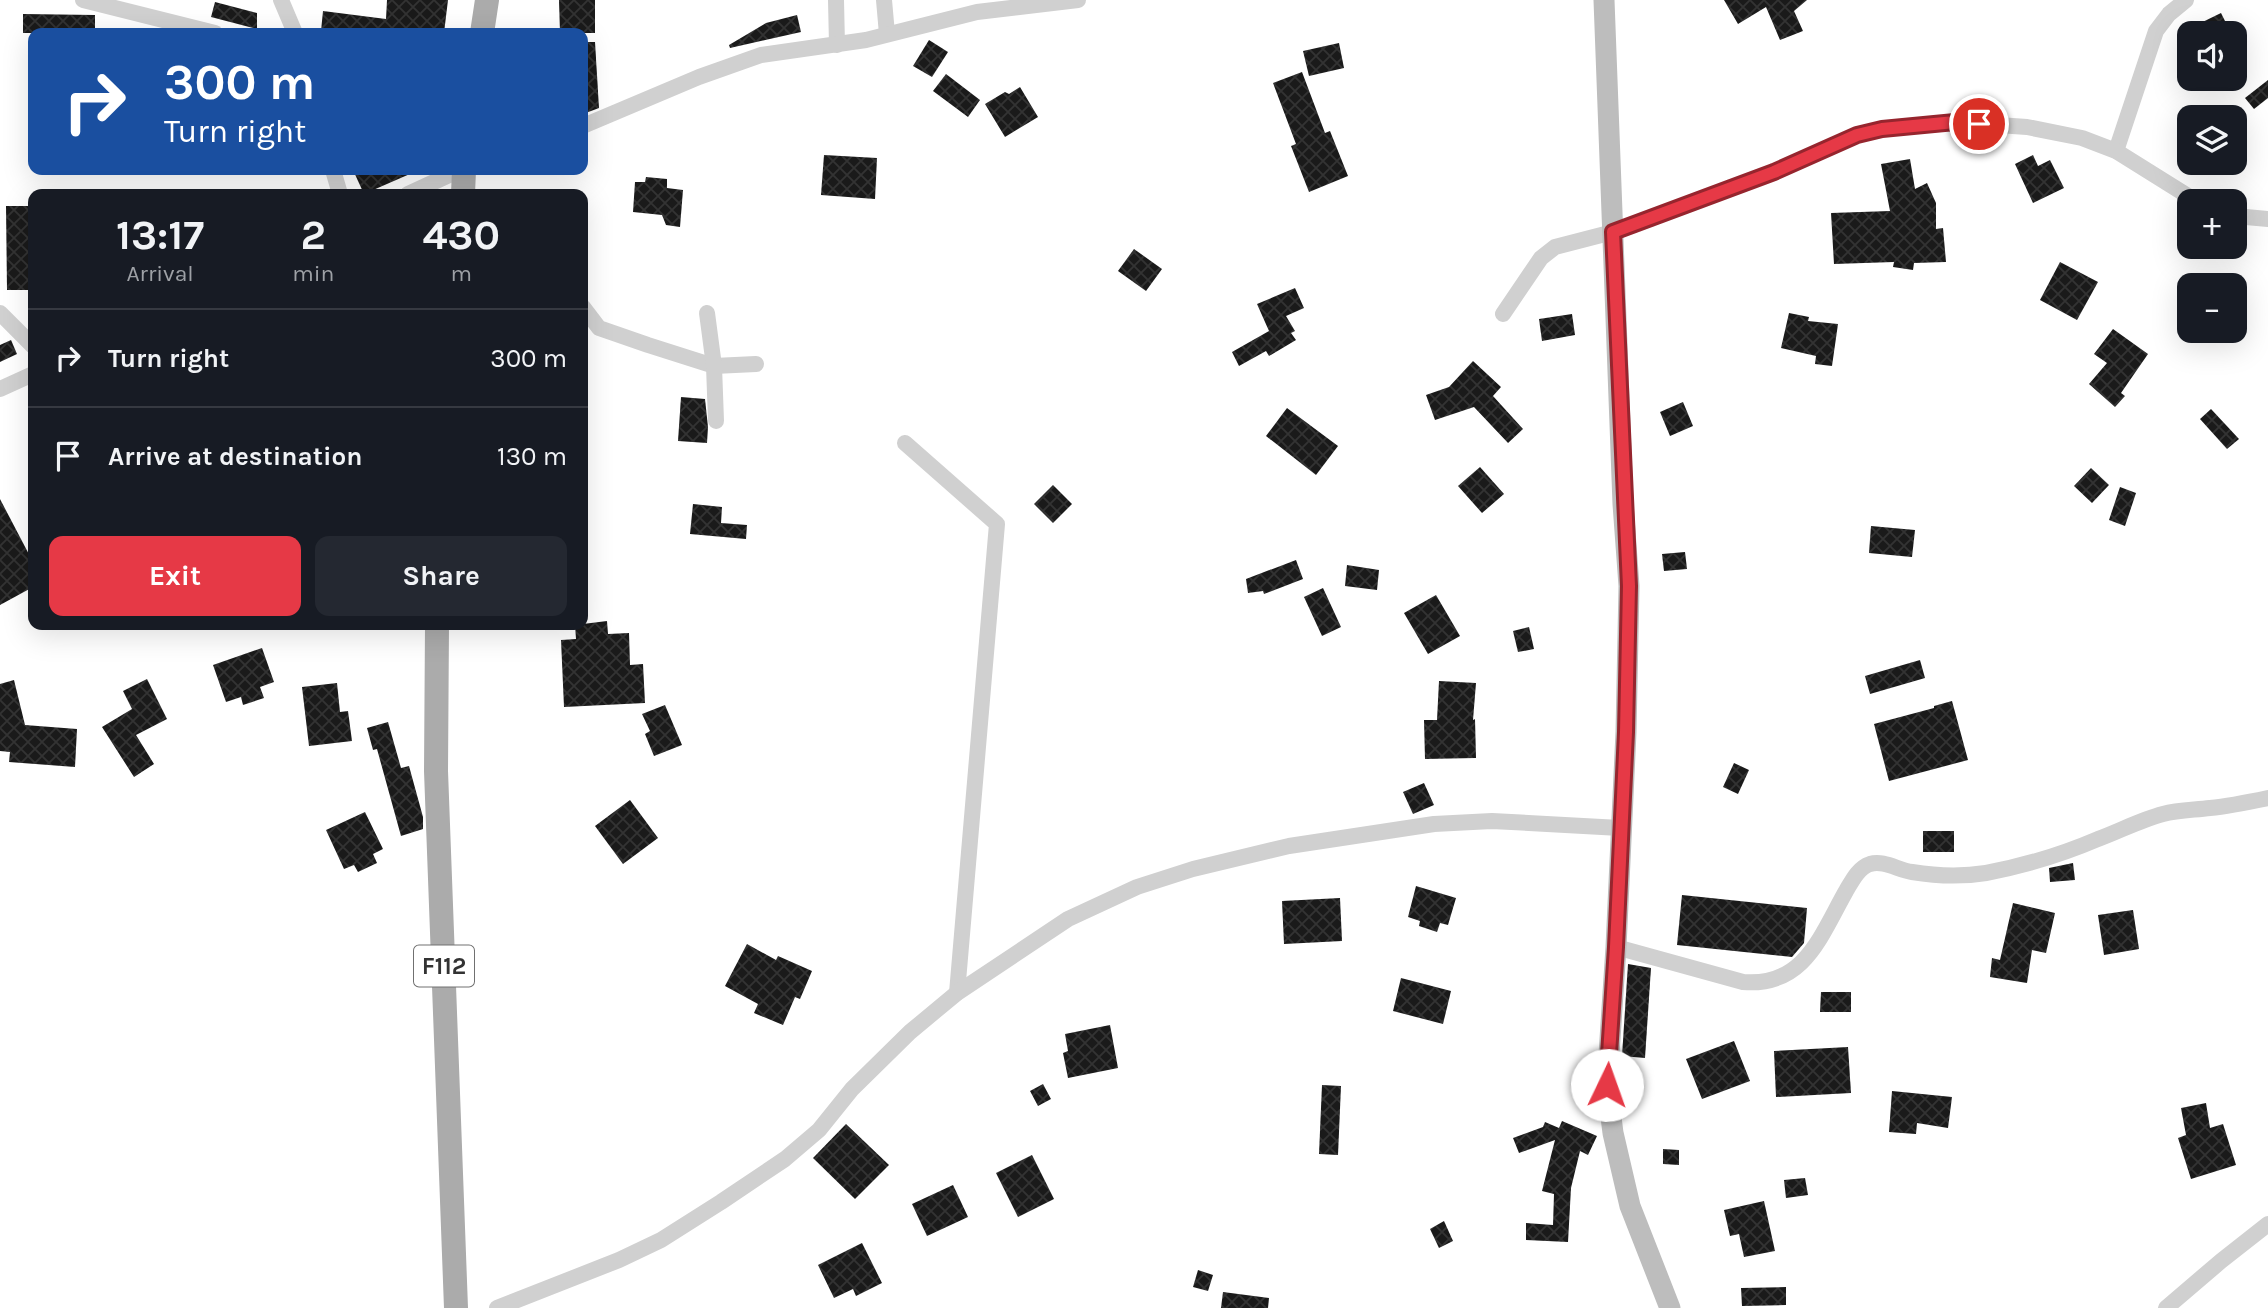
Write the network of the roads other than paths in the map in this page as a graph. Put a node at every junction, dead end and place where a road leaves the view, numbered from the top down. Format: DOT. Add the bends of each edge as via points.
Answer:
graph roads {
  1 [pos="83,0"];
  2 [pos="281,0"];
  3 [pos="487,0"];
  4 [pos="836,0"];
  5 [pos="884,0"];
  6 [pos="1078,0"];
  7 [pos="1604,0"];
  8 [pos="2186,0"];
  9 [pos="195,28"];
  10 [pos="293,28"];
  11 [pos="483,28"];
  12 [pos="887,34"];
  13 [pos="837,45"];
  14 [pos="588,125"];
  15 [pos="2116,151"];
  16 [pos="451,175"];
  17 [pos="419,189"];
  18 [pos="2177,189"];
  19 [pos="2247,217"];
  20 [pos="2268,219"];
  21 [pos="1613,232"];
  22 [pos="0,313"];
  23 [pos="707,313"];
  24 [pos="588,314"];
  25 [pos="1503,314"];
  26 [pos="28,341"];
  27 [pos="756,364"];
  28 [pos="714,366"];
  29 [pos="28,376"];
  30 [pos="0,389"];
  31 [pos="716,421"];
  32 [pos="905,443"];
  33 [pos="437,630"];
  34 [pos="2268,798"];
  35 [pos="1620,828"];
  36 [pos="1616,947"];
  37 [pos="957,993"];
  38 [pos="2268,1224"];
  39 [pos="455,1307"];
  40 [pos="497,1308"];
  41 [pos="1670,1308"];
  42 [pos="2166,1308"];
  1 -- 9 [label="street"];
  2 -- 10 [label="street"];
  3 -- 11 [label="main road"];
  4 -- 13 [label="street"];
  5 -- 12 [label="street"];
  6 -- 12 [label="street" via="977,12"];
  7 -- 21 [label="street"];
  8 -- 15 [label="street" via="2156,32"];
  12 -- 13 [label="street"];
  13 -- 14 [label="street" via="761,55"];
  15 -- 18 [label="street"];
  15 -- 21 [label="street" via="2082,138 2027,127 1955,122 1882,129"];
  16 -- 17 [label="street"];
  19 -- 20 [label="street"];
  21 -- 25 [label="street" via="1555,247 1541,258"];
  21 -- 35 [label="street" via="1629,586"];
  22 -- 26 [label="street"];
  23 -- 28 [label="street"];
  24 -- 28 [label="street" via="599,328"];
  27 -- 28 [label="street"];
  28 -- 31 [label="street"];
  29 -- 30 [label="street"];
  32 -- 37 [label="street" via="997,524"];
  33 -- 39 [label="main road, F112" via="436,771"];
  34 -- 36 [label="street" via="2165,813 2095,841 1985,873 1941,876 1870,864 1854,877 1810,955 1797,968 1762,984"];
  35 -- 36 [label="street"];
  35 -- 37 [label="street" via="1492,821 1434,824 1289,846 1192,869 1137,887 1068,919"];
  36 -- 41 [label="street" via="1607,1085 1613,1133 1630,1206"];
  37 -- 40 [label="street" via="910,1032 852,1089 819,1130 785,1159 661,1240"];
  38 -- 42 [label="street"];
}
